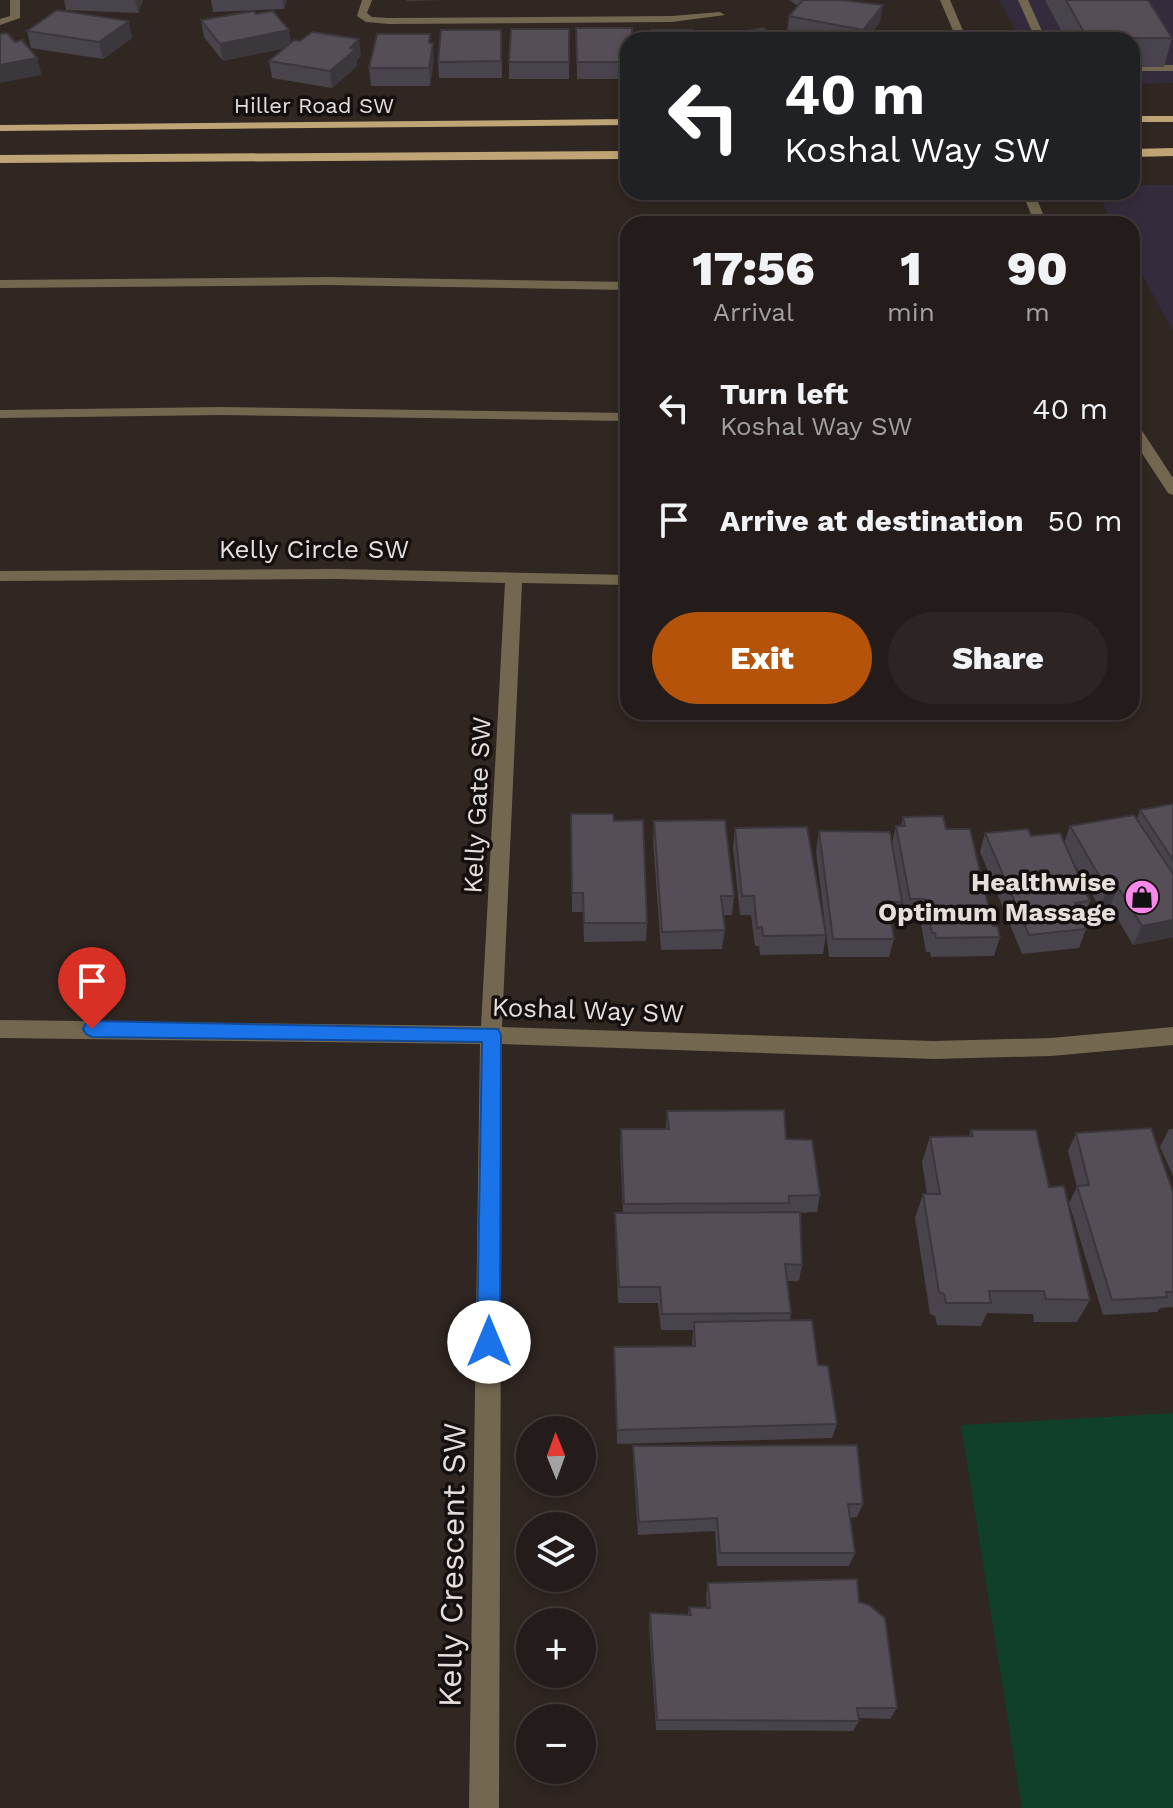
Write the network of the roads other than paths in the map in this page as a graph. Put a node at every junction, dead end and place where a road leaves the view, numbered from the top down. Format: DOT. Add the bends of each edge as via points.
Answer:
graph roads {
  1 [pos="15,0"];
  2 [pos="367,0"];
  3 [pos="945,0"];
  4 [pos="1023,0"];
  5 [pos="720,15"];
  6 [pos="0,22"];
  7 [pos="959,32"];
  8 [pos="1037,32"];
  9 [pos="1140,68"];
  10 [pos="1173,68"];
  11 [pos="1140,119"];
  12 [pos="1173,119"];
  13 [pos="620,122"];
  14 [pos="0,128"];
  15 [pos="1173,152"];
  16 [pos="1140,153"];
  17 [pos="620,155"];
  18 [pos="0,159"];
  19 [pos="0,284"];
  20 [pos="620,286"];
  21 [pos="0,414"];
  22 [pos="620,417"];
  23 [pos="1140,438"];
  24 [pos="1173,490"];
  25 [pos="0,576"];
  26 [pos="514,577"];
  27 [pos="620,580"];
  28 [pos="0,1029"];
  29 [pos="491,1035"];
  30 [pos="1173,1036"];
  31 [pos="484,1808"];
  1 -- 6 [label="street" via="15,18"];
  2 -- 5 [label="street" via="361,14 370,20"];
  3 -- 7 [label="street"];
  4 -- 8 [label="street"];
  9 -- 10 [label="street"];
  11 -- 12 [label="main road"];
  13 -- 14 [label="main road, Hiller Road SW"];
  15 -- 16 [label="main road"];
  17 -- 18 [label="main road, Hiller Road SW"];
  19 -- 20 [label="street"];
  21 -- 22 [label="street" via="236,411"];
  23 -- 24 [label="street"];
  25 -- 26 [label="street, Kelly Circle SW"];
  26 -- 27 [label="street, Kelly Circle SW"];
  26 -- 29 [label="street, Kelly Gate SW"];
  28 -- 29 [label="street, Koshal Way SW"];
  29 -- 30 [label="street, Koshal Way SW" via="934,1050"];
  29 -- 31 [label="street, Kelly Crescent SW"];
}
